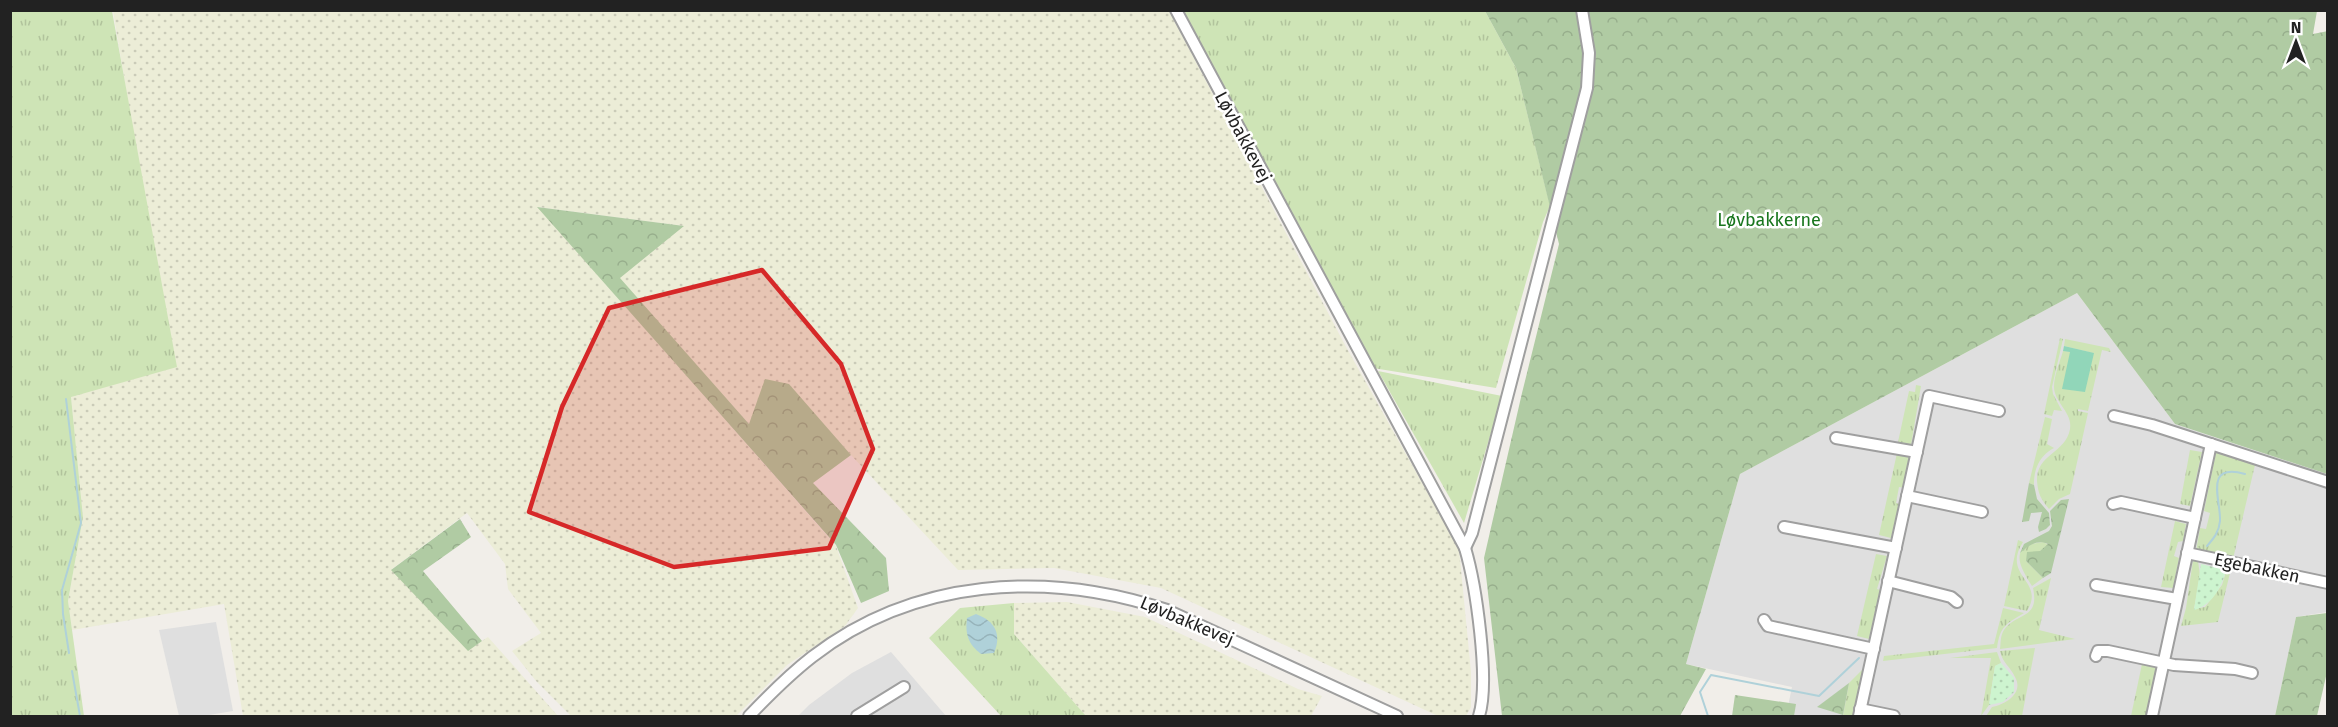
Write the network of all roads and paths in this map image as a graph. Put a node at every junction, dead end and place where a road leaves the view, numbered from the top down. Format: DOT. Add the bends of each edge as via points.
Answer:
graph roads {
  1 [pos="1176,10"];
  2 [pos="1582,10"];
  3 [pos="1999,411"];
  4 [pos="2114,416"];
  5 [pos="1836,438"];
  6 [pos="2211,444"];
  7 [pos="1917,452"];
  8 [pos="2328,482"];
  9 [pos="1907,496"];
  10 [pos="2113,504"];
  11 [pos="1982,512"];
  12 [pos="2195,518"];
  13 [pos="1784,527"];
  14 [pos="1465,548"];
  15 [pos="1896,548"];
  16 [pos="2187,553"];
  17 [pos="1888,581"];
  18 [pos="2328,583"];
  19 [pos="2096,585"];
  20 [pos="2177,599"];
  21 [pos="1957,602"];
  22 [pos="1764,620"];
  23 [pos="1874,649"];
  24 [pos="2096,656"];
  25 [pos="2163,663"];
  26 [pos="2252,673"];
  27 [pos="904,687"];
  28 [pos="1860,713"];
  29 [pos="749,717"];
  30 [pos="857,717"];
  31 [pos="1397,717"];
  32 [pos="1479,717"];
  33 [pos="1894,717"];
  34 [pos="2152,717"];
  1 -- 14 [label="street, Løvbakkevej"];
  2 -- 14 [label="street" via="1589,53 1587,87"];
  3 -- 7 [label="street" via="1929,396"];
  4 -- 6 [label="street"];
  5 -- 7 [label="street"];
  6 -- 8 [label="street"];
  6 -- 12 [label="street"];
  7 -- 9 [label="street"];
  9 -- 11 [label="street"];
  9 -- 15 [label="street"];
  10 -- 12 [label="street" via="2121,502"];
  12 -- 16 [label="street"];
  13 -- 15 [label="street"];
  14 -- 32 [label="street, Løvbakkevej" via="1473,574 1483,676"];
  15 -- 17 [label="street"];
  16 -- 18 [label="street, Egebakken"];
  16 -- 20 [label="street"];
  17 -- 21 [label="street" via="1951,597"];
  17 -- 23 [label="street"];
  19 -- 20 [label="street"];
  20 -- 25 [label="street"];
  22 -- 23 [label="street" via="1768,626"];
  23 -- 28 [label="street"];
  24 -- 25 [label="street" via="2098,651 2109,651"];
  25 -- 26 [label="street"];
  25 -- 34 [label="street"];
  27 -- 30 [label="street"];
  28 -- 33 [label="street"];
  29 -- 31 [label="street, Løvbakkevej" via="775,688 812,657 878,618 942,596 1014,585 1085,589 1167,610"];
}
